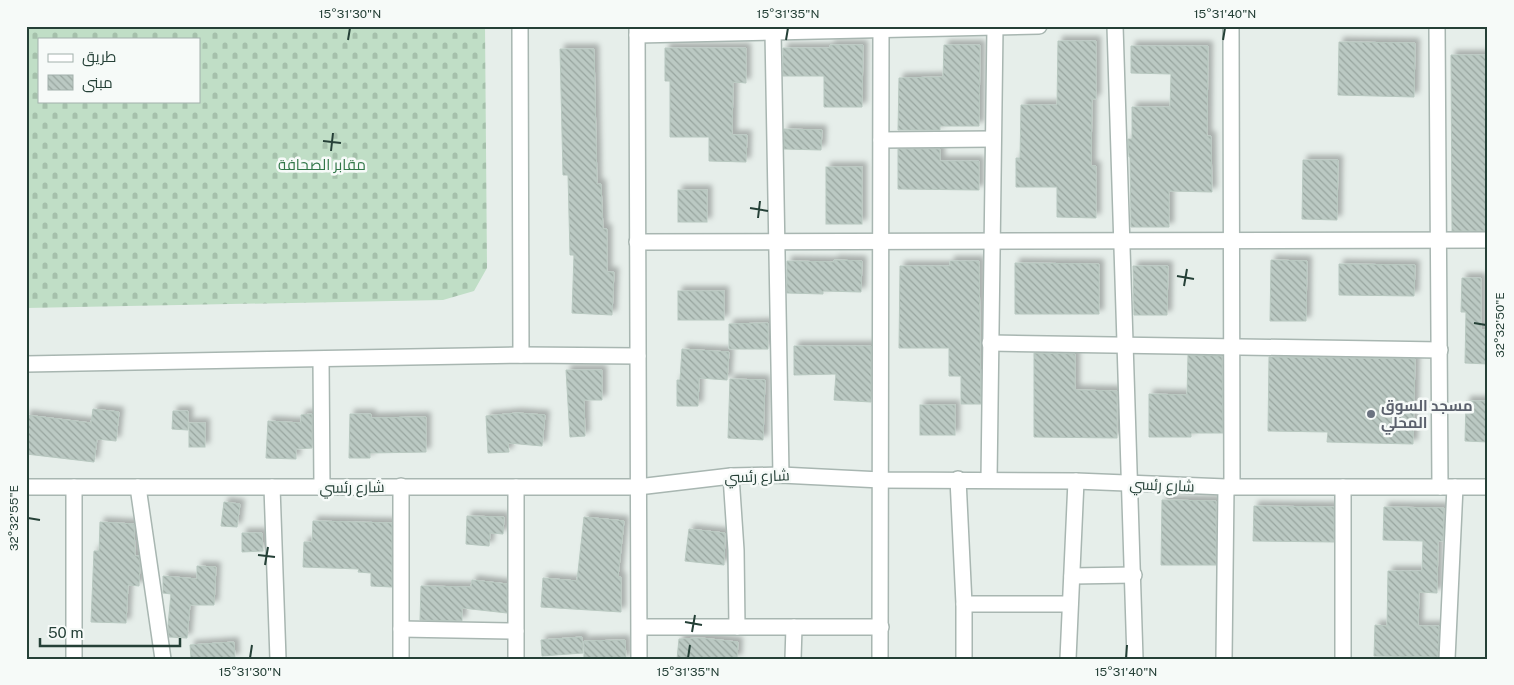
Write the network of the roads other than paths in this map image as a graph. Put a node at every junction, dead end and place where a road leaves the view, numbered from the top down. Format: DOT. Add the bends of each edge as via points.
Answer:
graph roads {
  1 [pos="520,26"];
  2 [pos="1040,26"];
  3 [pos="1115,26"];
  4 [pos="1231,26"];
  5 [pos="1438,26"];
  6 [pos="994,27"];
  7 [pos="881,28"];
  8 [pos="637,31"];
  9 [pos="773,32"];
  10 [pos="992,139"];
  11 [pos="880,140"];
  12 [pos="1439,239"];
  13 [pos="777,240"];
  14 [pos="880,240"];
  15 [pos="991,240"];
  16 [pos="1488,240"];
  17 [pos="1123,241"];
  18 [pos="1231,241"];
  19 [pos="637,242"];
  20 [pos="990,343"];
  21 [pos="1126,344"];
  22 [pos="1232,347"];
  23 [pos="1440,350"];
  24 [pos="520,354"];
  25 [pos="638,356"];
  26 [pos="321,360"];
  27 [pos="26,364"];
  28 [pos="781,475"];
  29 [pos="731,476"];
  30 [pos="958,479"];
  31 [pos="881,480"];
  32 [pos="989,480"];
  33 [pos="1076,481"];
  34 [pos="1131,484"];
  35 [pos="401,486"];
  36 [pos="26,487"];
  37 [pos="74,487"];
  38 [pos="138,487"];
  39 [pos="272,487"];
  40 [pos="322,487"];
  41 [pos="516,487"];
  42 [pos="638,487"];
  43 [pos="1229,487"];
  44 [pos="1343,487"];
  45 [pos="1448,487"];
  46 [pos="1488,487"];
  47 [pos="1134,575"];
  48 [pos="1072,576"];
  49 [pos="964,604"];
  50 [pos="1070,604"];
  51 [pos="640,627"];
  52 [pos="737,627"];
  53 [pos="794,627"];
  54 [pos="881,627"];
  55 [pos="401,629"];
  56 [pos="516,631"];
  57 [pos="74,659"];
  58 [pos="162,659"];
  59 [pos="278,659"];
  60 [pos="401,659"];
  61 [pos="516,659"];
  62 [pos="639,659"];
  63 [pos="793,659"];
  64 [pos="880,659"];
  65 [pos="964,659"];
  66 [pos="1068,659"];
  67 [pos="1135,659"];
  68 [pos="1224,659"];
  69 [pos="1343,659"];
  70 [pos="1447,659"];
  1 -- 24 [label="street"];
  2 -- 6 [label="street"];
  3 -- 17 [label="street"];
  4 -- 18 [label="street"];
  5 -- 12 [label="street"];
  6 -- 7 [label="street"];
  6 -- 10 [label="street"];
  7 -- 9 [label="street"];
  7 -- 11 [label="street"];
  8 -- 9 [label="street"];
  8 -- 19 [label="street"];
  9 -- 13 [label="street"];
  10 -- 11 [label="street"];
  10 -- 15 [label="street"];
  11 -- 14 [label="street"];
  12 -- 16 [label="street"];
  12 -- 18 [label="street"];
  12 -- 23 [label="street"];
  13 -- 14 [label="street"];
  13 -- 19 [label="street"];
  13 -- 28 [label="street"];
  14 -- 15 [label="street"];
  14 -- 31 [label="street"];
  15 -- 17 [label="street"];
  15 -- 20 [label="street"];
  17 -- 18 [label="street"];
  17 -- 21 [label="street"];
  18 -- 22 [label="street"];
  19 -- 25 [label="street"];
  20 -- 21 [label="street"];
  20 -- 32 [label="street"];
  21 -- 22 [label="street"];
  21 -- 34 [label="street"];
  22 -- 23 [label="street"];
  22 -- 43 [label="street"];
  23 -- 45 [label="street"];
  24 -- 25 [label="street"];
  24 -- 26 [label="street"];
  25 -- 42 [label="street"];
  26 -- 27 [label="street"];
  26 -- 40 [label="street"];
  28 -- 29 [label="street, شارع رئسي"];
  28 -- 31 [label="street, شارع رئسي"];
  29 -- 42 [label="street, شارع رئسي"];
  29 -- 52 [label="street"];
  30 -- 31 [label="street, شارع رئسي"];
  30 -- 32 [label="street, شارع رئسي"];
  30 -- 49 [label="street"];
  31 -- 54 [label="street"];
  32 -- 33 [label="street, شارع رئسي"];
  33 -- 34 [label="street, شارع رئسي"];
  33 -- 48 [label="street"];
  34 -- 43 [label="street, شارع رئسي"];
  34 -- 47 [label="street"];
  35 -- 40 [label="street, شارع رئسي"];
  35 -- 41 [label="street, شارع رئسي"];
  35 -- 55 [label="street"];
  36 -- 37 [label="street, شارع رئسي"];
  37 -- 38 [label="street, شارع رئسي"];
  37 -- 57 [label="street"];
  38 -- 39 [label="street, شارع رئسي"];
  38 -- 58 [label="street"];
  39 -- 40 [label="street, شارع رئسي"];
  39 -- 59 [label="street"];
  41 -- 42 [label="street, شارع رئسي"];
  41 -- 56 [label="street"];
  42 -- 51 [label="street"];
  43 -- 44 [label="street, شارع رئسي"];
  43 -- 68 [label="street"];
  44 -- 45 [label="street, شارع رئسي"];
  44 -- 69 [label="street"];
  45 -- 46 [label="street, شارع رئسي"];
  45 -- 70 [label="street"];
  47 -- 48 [label="street"];
  47 -- 67 [label="street"];
  48 -- 50 [label="street"];
  49 -- 50 [label="street"];
  49 -- 65 [label="street"];
  50 -- 66 [label="street"];
  51 -- 52 [label="street"];
  51 -- 62 [label="street"];
  52 -- 53 [label="street"];
  53 -- 54 [label="street"];
  53 -- 63 [label="street"];
  54 -- 64 [label="street"];
  55 -- 56 [label="street"];
  55 -- 60 [label="street"];
  56 -- 61 [label="street"];
}
